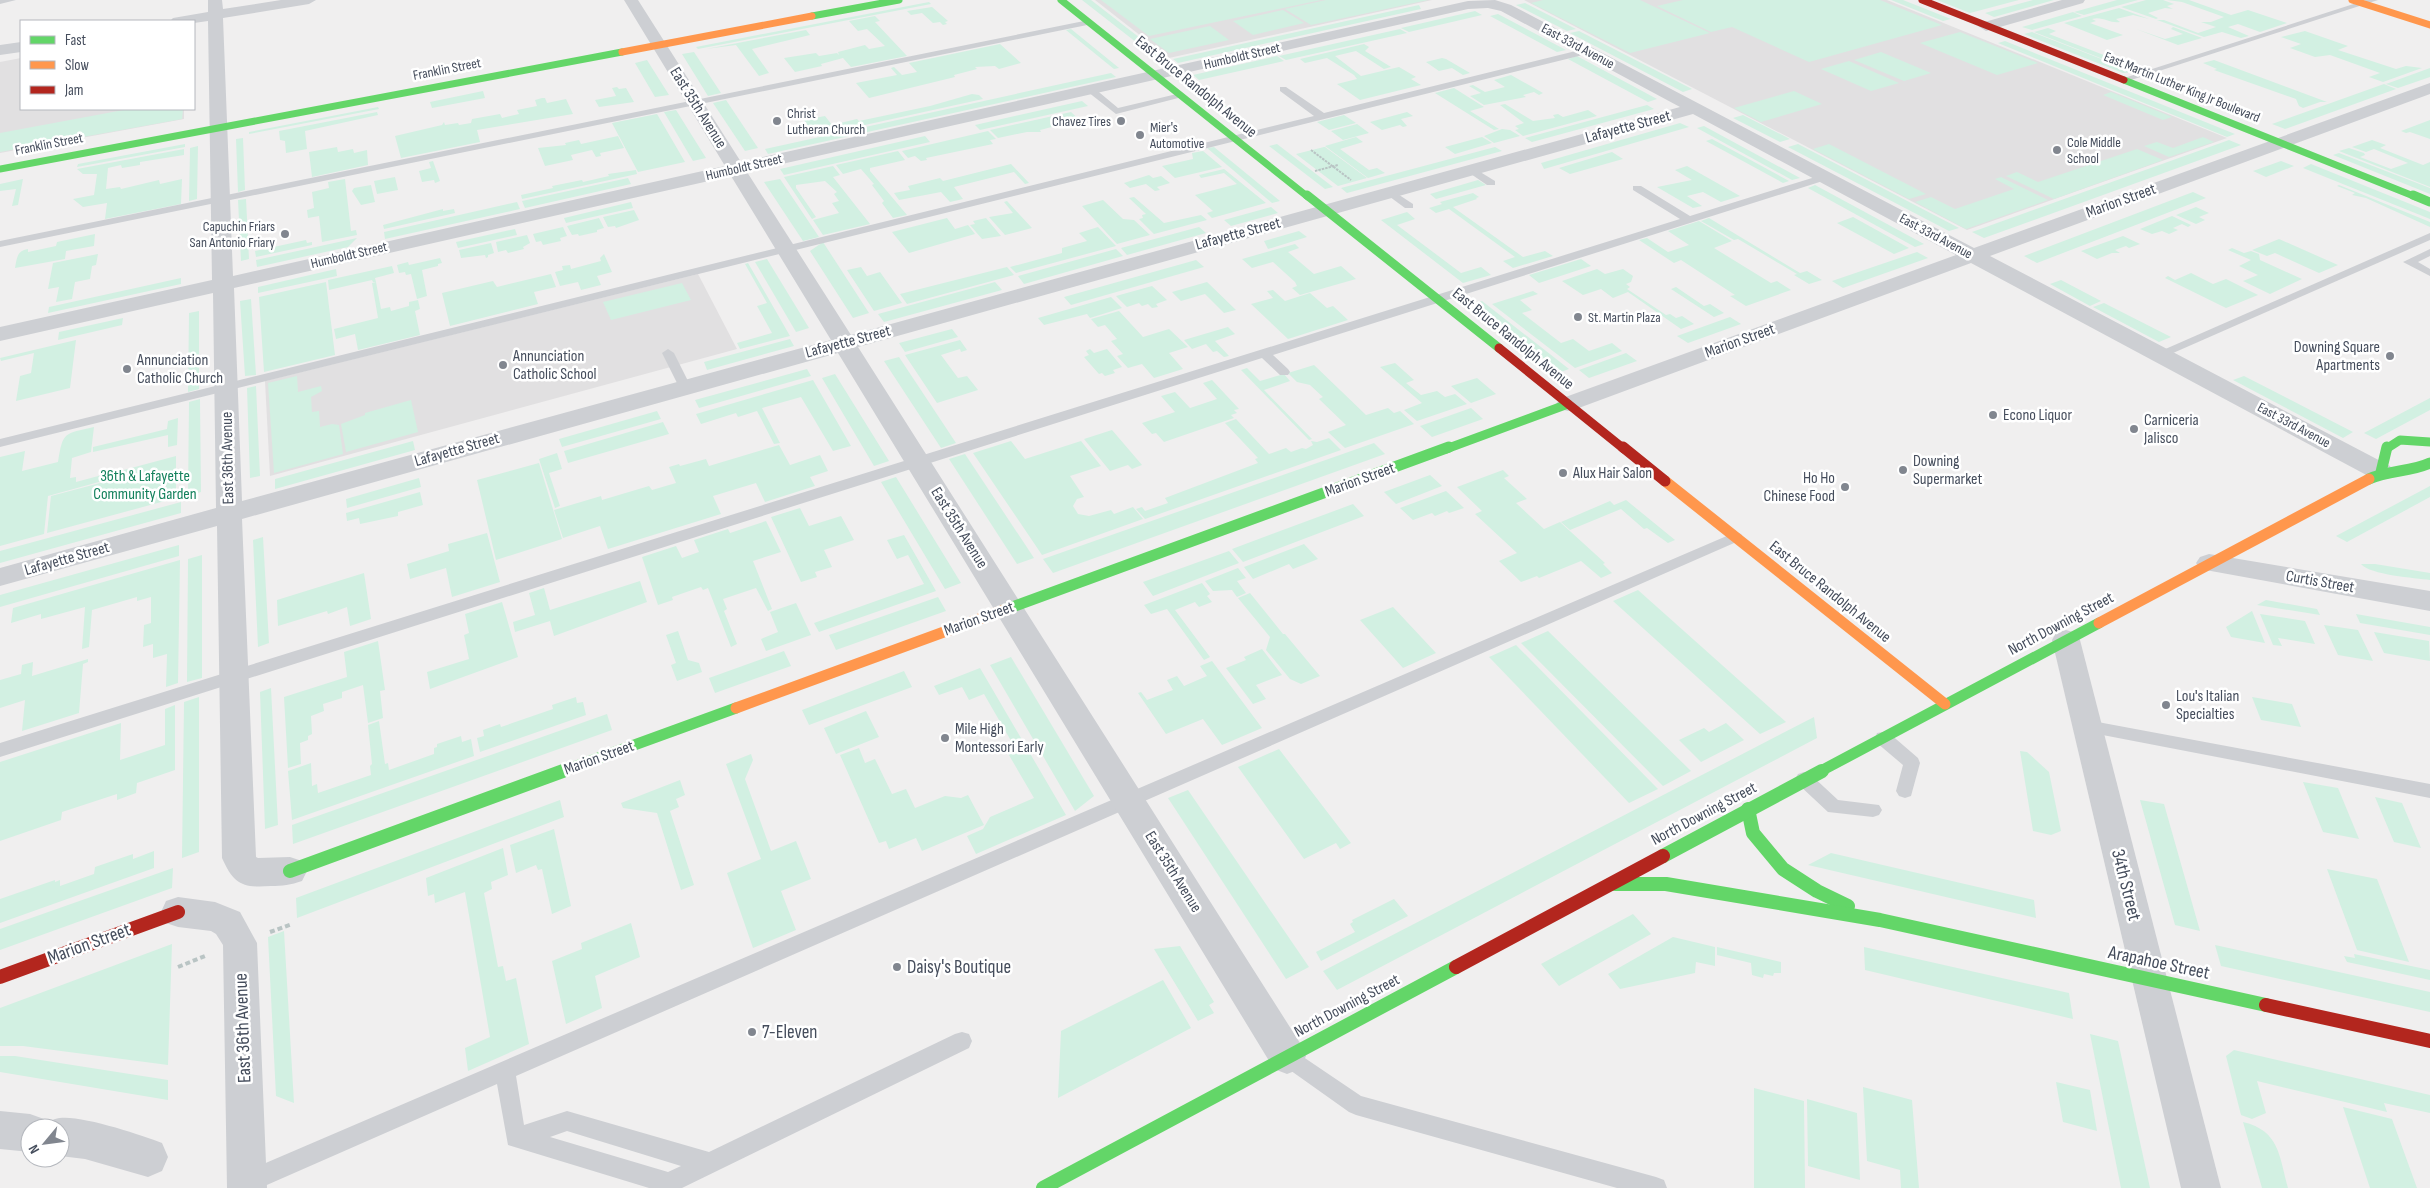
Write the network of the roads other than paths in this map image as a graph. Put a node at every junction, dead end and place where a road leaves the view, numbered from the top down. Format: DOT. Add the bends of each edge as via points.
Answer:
graph roads {
  1 [pos="12,0"];
  2 [pos="309,0"];
  3 [pos="631,0"];
  4 [pos="899,0"];
  5 [pos="1061,0"];
  6 [pos="1922,0"];
  7 [pos="2073,1"];
  8 [pos="2363,1"];
  9 [pos="0,2"];
  10 [pos="1489,3"];
  11 [pos="215,8"];
  12 [pos="181,20"];
  13 [pos="1089,22"];
  14 [pos="2430,25"];
  15 [pos="1986,26"];
  16 [pos="659,45"];
  17 [pos="20,47"];
  18 [pos="0,50"];
  19 [pos="1588,51"];
  20 [pos="1155,75"];
  21 [pos="2122,80"];
  22 [pos="2430,88"];
  23 [pos="1284,89"];
  24 [pos="1091,90"];
  25 [pos="1181,96"];
  26 [pos="695,102"];
  27 [pos="1696,108"];
  28 [pos="1321,116"];
  29 [pos="219,127"];
  30 [pos="1234,138"];
  31 [pos="2281,143"];
  32 [pos="736,168"];
  33 [pos="0,169"];
  34 [pos="1472,170"];
  35 [pos="1825,177"];
  36 [pos="1491,183"];
  37 [pos="1637,188"];
  38 [pos="1390,192"];
  39 [pos="221,199"];
  40 [pos="2430,202"];
  41 [pos="1409,206"];
  42 [pos="1325,210"];
  43 [pos="1689,220"];
  44 [pos="2430,236"];
  45 [pos="0,244"];
  46 [pos="786,249"];
  47 [pos="2430,252"];
  48 [pos="1973,255"];
  49 [pos="2430,273"];
  50 [pos="223,284"];
  51 [pos="1436,299"];
  52 [pos="0,334"];
  53 [pos="844,343"];
  54 [pos="668,353"];
  55 [pos="1264,353"];
  56 [pos="2160,354"];
  57 [pos="1284,372"];
  58 [pos="226,387"];
  59 [pos="685,387"];
  60 [pos="1568,404"];
  61 [pos="2430,442"];
  62 [pos="0,443"];
  63 [pos="918,462"];
  64 [pos="2430,463"];
  65 [pos="2381,472"];
  66 [pos="229,514"];
  67 [pos="1736,538"];
  68 [pos="2209,563"];
  69 [pos="0,577"];
  70 [pos="2430,600"];
  71 [pos="1009,608"];
  72 [pos="2066,640"];
  73 [pos="234,677"];
  74 [pos="1945,704"];
  75 [pos="2087,726"];
  76 [pos="1882,738"];
  77 [pos="0,750"];
  78 [pos="1804,779"];
  79 [pos="1905,791"];
  80 [pos="2430,791"];
  81 [pos="1129,800"];
  82 [pos="1748,809"];
  83 [pos="1873,810"];
  84 [pos="290,871"];
  85 [pos="1606,885"];
  86 [pos="178,912"];
  87 [pos="1880,920"];
  88 [pos="0,977"];
  89 [pos="2149,979"];
  90 [pos="962,1041"];
  91 [pos="2430,1041"];
  92 [pos="1288,1056"];
  93 [pos="504,1070"];
  94 [pos="0,1130"];
  95 [pos="20,1132"];
  96 [pos="70,1138"];
  97 [pos="516,1138"];
  98 [pos="148,1157"];
  99 [pos="708,1163"];
  100 [pos="1085,1176"];
  101 [pos="247,1185"];
  102 [pos="1043,1188"];
  103 [pos="1656,1188"];
  104 [pos="2201,1188"];
  1 -- 9 [label="lane"];
  2 -- 11 [label="street"];
  3 -- 16 [label="street, East 35th Avenue"];
  4 -- 16 [label="street, Franklin Street"];
  5 -- 13 [label="street, East Bruce Randolph Avenue"];
  6 -- 15 [label="street, East Martin Luther King Jr Boulevard"];
  7 -- 15 [label="street"];
  8 -- 14 [label="street"];
  8 -- 21 [label="lane"];
  10 -- 19 [label="street, East 33rd Avenue" via="1506,8"];
  10 -- 20 [label="street, Humboldt Street"];
  11 -- 12 [label="street"];
  11 -- 29 [label="street, East 36th Avenue"];
  13 -- 20 [label="street, East Bruce Randolph Avenue"];
  13 -- 26 [label="lane"];
  15 -- 21 [label="street, East Martin Luther King Jr Boulevard"];
  16 -- 26 [label="street, East 35th Avenue"];
  16 -- 29 [label="street, Franklin Street"];
  17 -- 18 [label="street"];
  19 -- 27 [label="street, East 33rd Avenue"];
  19 -- 28 [label="lane"];
  20 -- 24 [label="street, Humboldt Street"];
  20 -- 25 [label="street, East Bruce Randolph Avenue"];
  21 -- 31 [label="street, East Martin Luther King Jr Boulevard"];
  22 -- 31 [label="street, Marion Street"];
  23 -- 28 [label="lane"];
  24 -- 25 [label="lane" via="1116,111"];
  24 -- 32 [label="street, Humboldt Street"];
  25 -- 30 [label="street, East Bruce Randolph Avenue"];
  26 -- 32 [label="street, East 35th Avenue"];
  26 -- 39 [label="lane"];
  27 -- 34 [label="street, Lafayette Street"];
  27 -- 35 [label="street, East 33rd Avenue"];
  28 -- 30 [label="lane"];
  29 -- 33 [label="street, Franklin Street"];
  29 -- 39 [label="street, East 36th Avenue"];
  30 -- 42 [label="street, East Bruce Randolph Avenue"];
  30 -- 46 [label="lane"];
  31 -- 40 [label="street, East Martin Luther King Jr Boulevard"];
  31 -- 48 [label="street, Marion Street"];
  32 -- 46 [label="street, East 35th Avenue"];
  32 -- 50 [label="street, Humboldt Street"];
  34 -- 36 [label="lane"];
  34 -- 38 [label="street, Lafayette Street"];
  35 -- 43 [label="lane"];
  35 -- 48 [label="street, East 33rd Avenue"];
  37 -- 43 [label="lane"];
  38 -- 41 [label="lane"];
  38 -- 42 [label="street, Lafayette Street"];
  39 -- 45 [label="lane"];
  39 -- 50 [label="street, East 36th Avenue"];
  42 -- 51 [label="street, East Bruce Randolph Avenue"];
  42 -- 53 [label="street, Lafayette Street"];
  43 -- 51 [label="lane"];
  44 -- 56 [label="lane"];
  46 -- 53 [label="street, East 35th Avenue"];
  46 -- 58 [label="lane"];
  47 -- 49 [label="lane" via="2409,262"];
  48 -- 56 [label="street, East 33rd Avenue"];
  48 -- 60 [label="street, Marion Street"];
  50 -- 52 [label="street, Humboldt Street"];
  50 -- 58 [label="street, East 36th Avenue"];
  51 -- 55 [label="lane"];
  51 -- 60 [label="street, East Bruce Randolph Avenue"];
  53 -- 59 [label="street, Lafayette Street"];
  53 -- 63 [label="street, East 35th Avenue"];
  54 -- 59 [label="lane"];
  55 -- 57 [label="lane"];
  55 -- 63 [label="lane"];
  56 -- 65 [label="street, East 33rd Avenue"];
  58 -- 62 [label="lane"];
  58 -- 66 [label="street, East 36th Avenue"];
  59 -- 66 [label="street, Lafayette Street"];
  60 -- 67 [label="street, East Bruce Randolph Avenue"];
  60 -- 71 [label="street, Marion Street"];
  61 -- 65 [label="street" via="2400,440 2386,448"];
  63 -- 71 [label="street, East 35th Avenue"];
  63 -- 73 [label="lane"];
  64 -- 65 [label="street, North Downing Street" via="2423,467"];
  65 -- 68 [label="street, North Downing Street"];
  66 -- 69 [label="street, Lafayette Street"];
  66 -- 73 [label="street, East 36th Avenue"];
  67 -- 74 [label="street, East Bruce Randolph Avenue"];
  67 -- 81 [label="lane"];
  68 -- 70 [label="street, Curtis Street"];
  68 -- 72 [label="street, North Downing Street"];
  71 -- 81 [label="street, East 35th Avenue"];
  71 -- 84 [label="street, Marion Street"];
  72 -- 74 [label="street, North Downing Street"];
  72 -- 75 [label="street, 34th Street"];
  73 -- 77 [label="lane"];
  73 -- 84 [label="street, East 36th Avenue" via="239,858 251,873"];
  74 -- 76 [label="street, North Downing Street"];
  75 -- 80 [label="lane"];
  75 -- 89 [label="street, 34th Street"];
  76 -- 78 [label="street, North Downing Street"];
  76 -- 79 [label="lane" via="1912,763"];
  78 -- 82 [label="street, North Downing Street"];
  78 -- 83 [label="lane" via="1834,806"];
  81 -- 92 [label="street, East 35th Avenue"];
  81 -- 93 [label="lane"];
  82 -- 85 [label="street, North Downing Street"];
  82 -- 87 [label="street" via="1752,833 1783,869 1817,891"];
  85 -- 87 [label="street" via="1666,884"];
  85 -- 92 [label="street, North Downing Street"];
  86 -- 88 [label="street, Marion Street"];
  86 -- 101 [label="street, East 36th Avenue" via="215,917 228,923 240,944"];
  87 -- 89 [label="street, Arapahoe Street"];
  89 -- 91 [label="street, Arapahoe Street"];
  89 -- 104 [label="street, 34th Street"];
  90 -- 99 [label="lane"];
  92 -- 100 [label="street, North Downing Street"];
  92 -- 103 [label="lane" via="1356,1106"];
  93 -- 97 [label="lane"];
  93 -- 101 [label="lane"];
  94 -- 95 [label="street"];
  96 -- 98 [label="street"];
  97 -- 99 [label="lane" via="567,1121"];
  97 -- 99 [label="lane" via="669,1182"];
  100 -- 102 [label="street, North Downing Street"];
}
